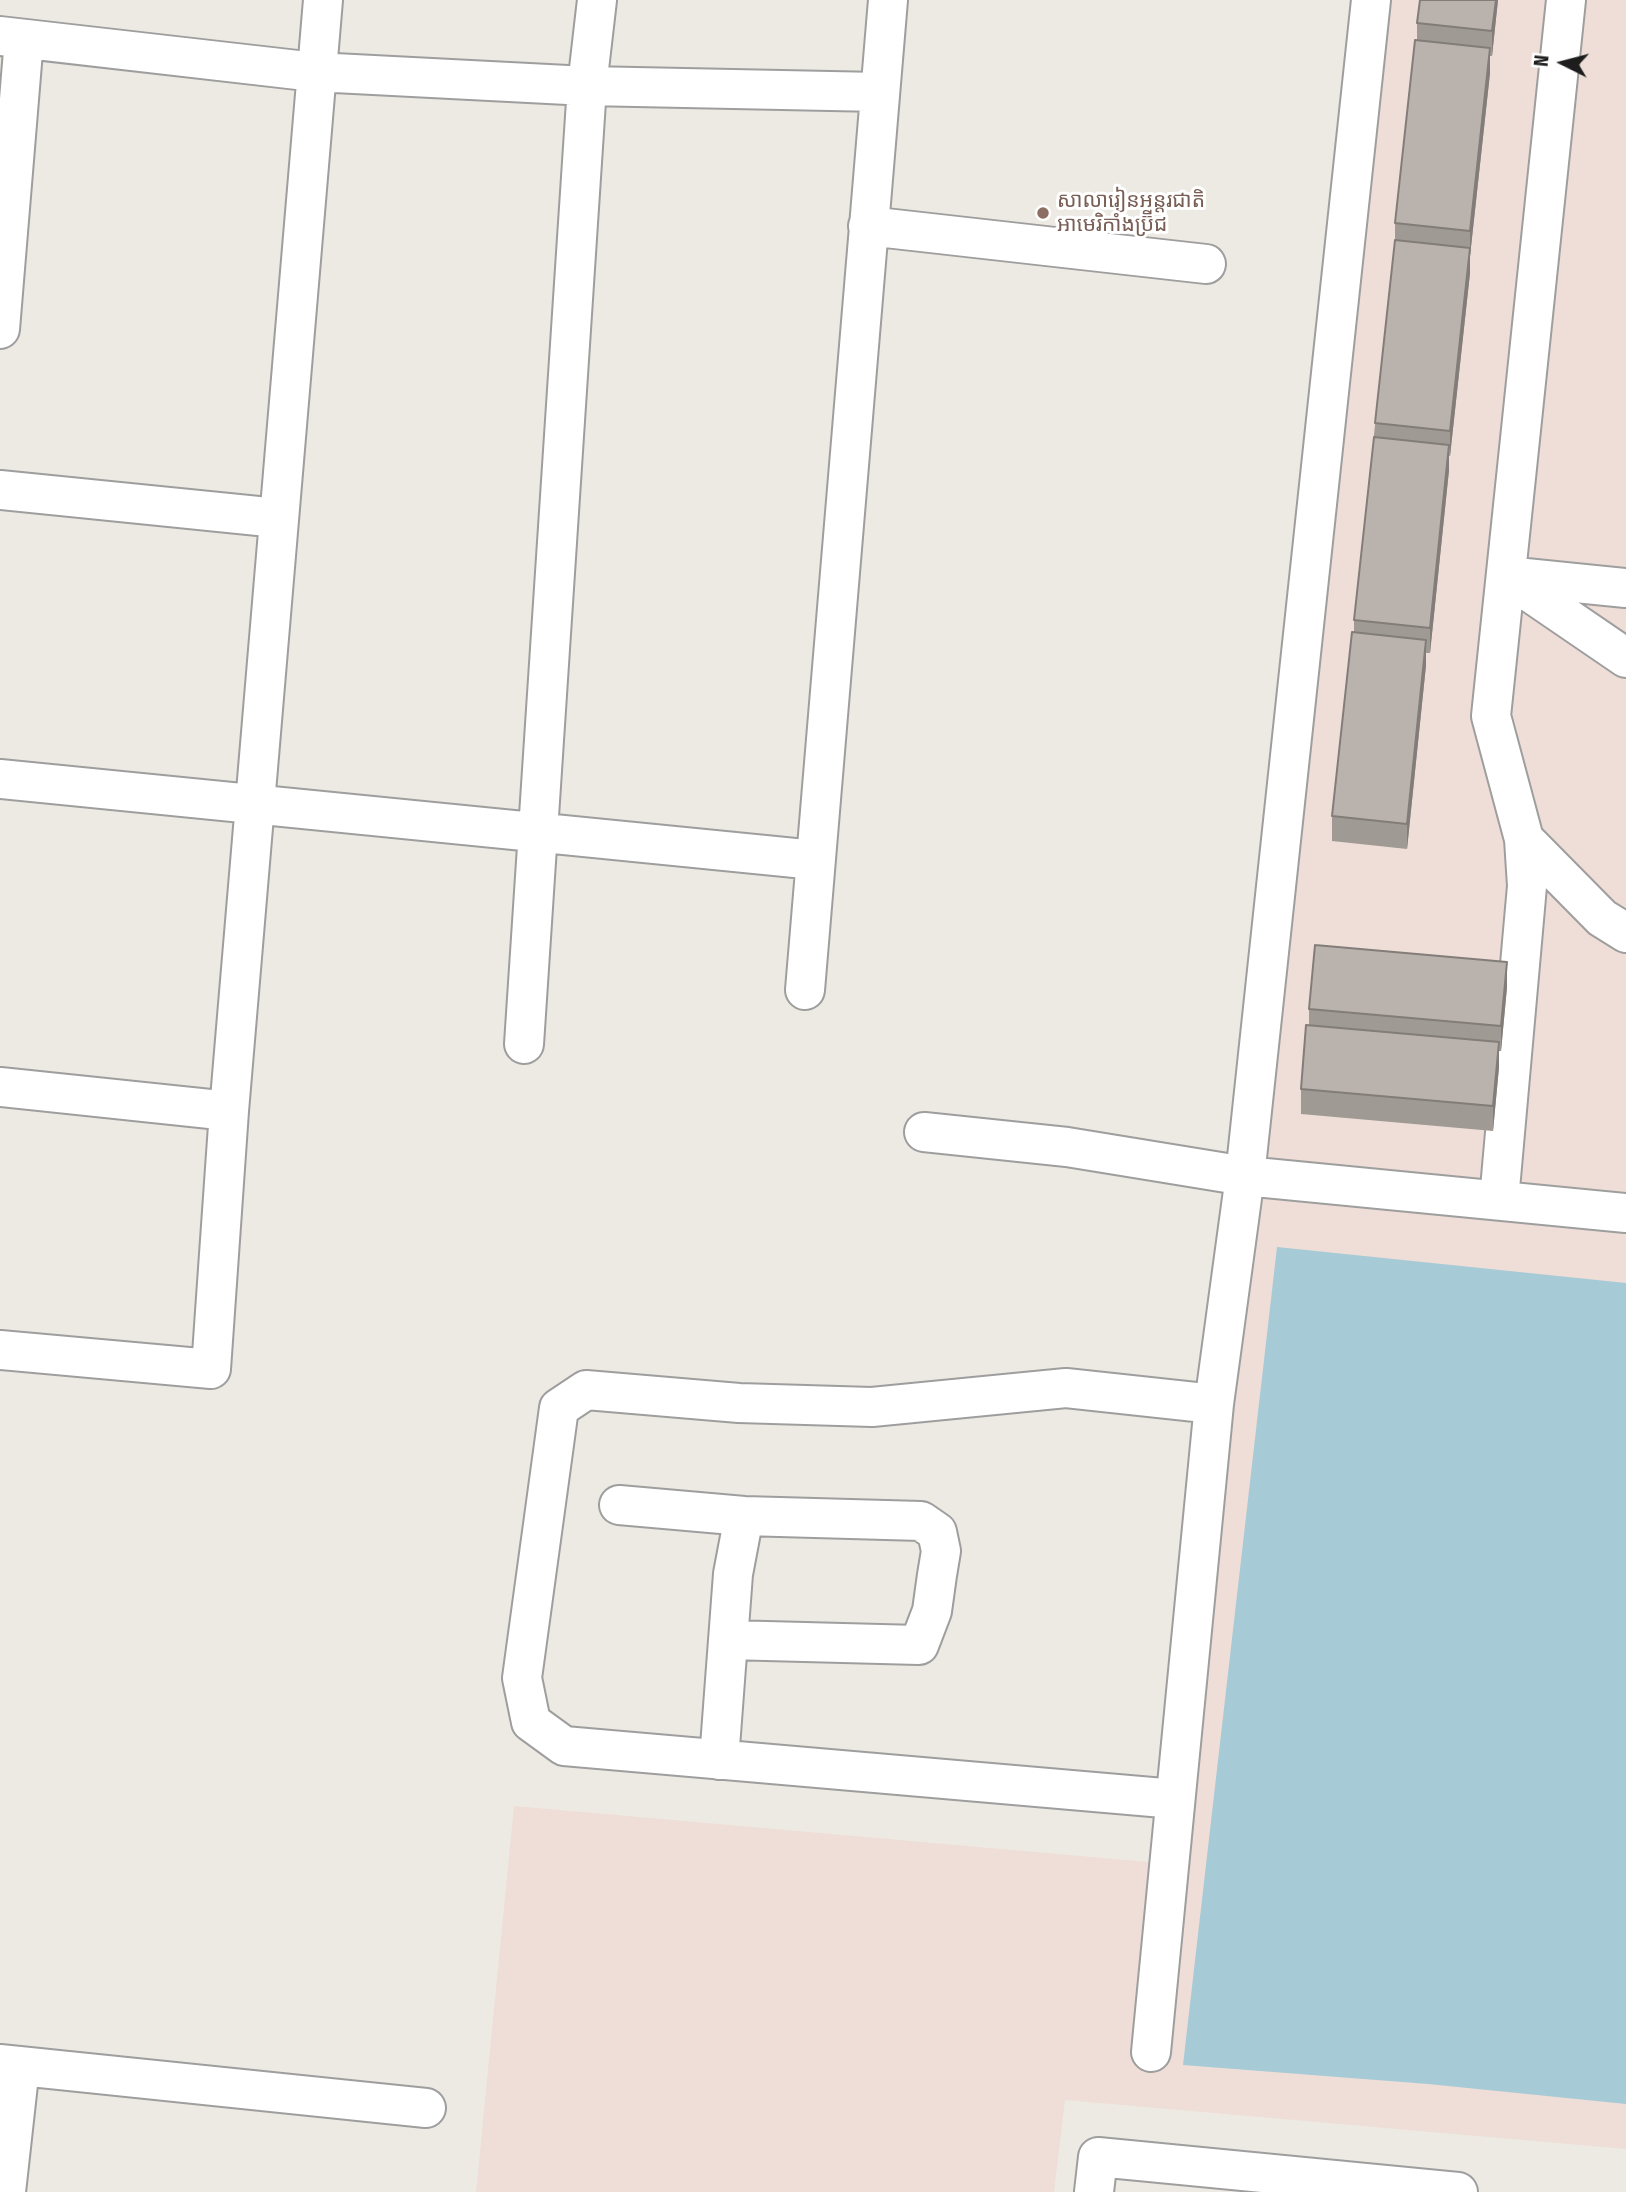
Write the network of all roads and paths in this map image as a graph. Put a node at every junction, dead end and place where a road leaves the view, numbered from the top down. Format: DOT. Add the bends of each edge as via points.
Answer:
graph roads {
  1 [pos="323,0"];
  2 [pos="597,0"];
  3 [pos="888,0"];
  4 [pos="1371,0"];
  5 [pos="1566,0"];
  6 [pos="12,38"];
  7 [pos="315,72"];
  8 [pos="587,86"];
  9 [pos="879,92"];
  10 [pos="868,226"];
  11 [pos="1206,264"];
  12 [pos="0,329"];
  13 [pos="0,490"];
  14 [pos="278,518"];
  15 [pos="1506,576"];
  16 [pos="1626,588"];
  17 [pos="1626,658"];
  18 [pos="0,779"];
  19 [pos="254,805"];
  20 [pos="538,833"];
  21 [pos="1524,839"];
  22 [pos="815,860"];
  23 [pos="1626,933"];
  24 [pos="805,990"];
  25 [pos="524,1044"];
  26 [pos="0,1087"];
  27 [pos="229,1111"];
  28 [pos="924,1132"];
  29 [pos="1245,1176"];
  30 [pos="1499,1200"];
  31 [pos="1626,1213"];
  32 [pos="0,1350"];
  33 [pos="1214,1404"];
  34 [pos="619,1505"];
  35 [pos="744,1516"];
  36 [pos="728,1640"];
  37 [pos="719,1759"];
  38 [pos="1175,1799"];
  39 [pos="1151,2052"];
  40 [pos="10,2065"];
  41 [pos="426,2108"];
  42 [pos="1335,2186"];
  43 [pos="6,2192"];
  44 [pos="1094,2192"];
  45 [pos="1458,2192"];
  1 -- 7 [label="street"];
  2 -- 8 [label="street"];
  3 -- 9 [label="street"];
  4 -- 29 [label="street"];
  5 -- 15 [label="street"];
  6 -- 7 [label="street"];
  6 -- 12 [label="street"];
  7 -- 8 [label="street"];
  7 -- 14 [label="street"];
  8 -- 9 [label="street"];
  8 -- 20 [label="street"];
  9 -- 10 [label="street"];
  10 -- 11 [label="street"];
  10 -- 22 [label="street"];
  13 -- 14 [label="street"];
  14 -- 19 [label="street"];
  15 -- 16 [label="street"];
  15 -- 17 [label="street"];
  15 -- 21 [label="street" via="1491,716"];
  18 -- 19 [label="street"];
  19 -- 20 [label="street"];
  19 -- 27 [label="street"];
  20 -- 22 [label="street"];
  20 -- 25 [label="street"];
  21 -- 23 [label="street" via="1602,918"];
  21 -- 30 [label="street" via="1527,886"];
  22 -- 24 [label="street"];
  26 -- 27 [label="street"];
  27 -- 32 [label="street" via="211,1369"];
  28 -- 29 [label="street" via="1067,1147"];
  29 -- 30 [label="street"];
  29 -- 33 [label="street"];
  30 -- 31 [label="street"];
  33 -- 37 [label="street" via="1066,1388 872,1407 739,1403 586,1390 559,1408 522,1678 531,1721 565,1746"];
  33 -- 38 [label="street"];
  34 -- 35 [label="street"];
  35 -- 36 [label="street"];
  35 -- 36 [label="street" via="921,1521 937,1532 941,1551 932,1611 919,1645"];
  36 -- 37 [label="street"];
  37 -- 38 [label="street"];
  38 -- 39 [label="street"];
  40 -- 41 [label="street"];
  40 -- 43 [label="street"];
  42 -- 44 [label="street" via="1098,2157"];
  42 -- 45 [label="street"];
}
